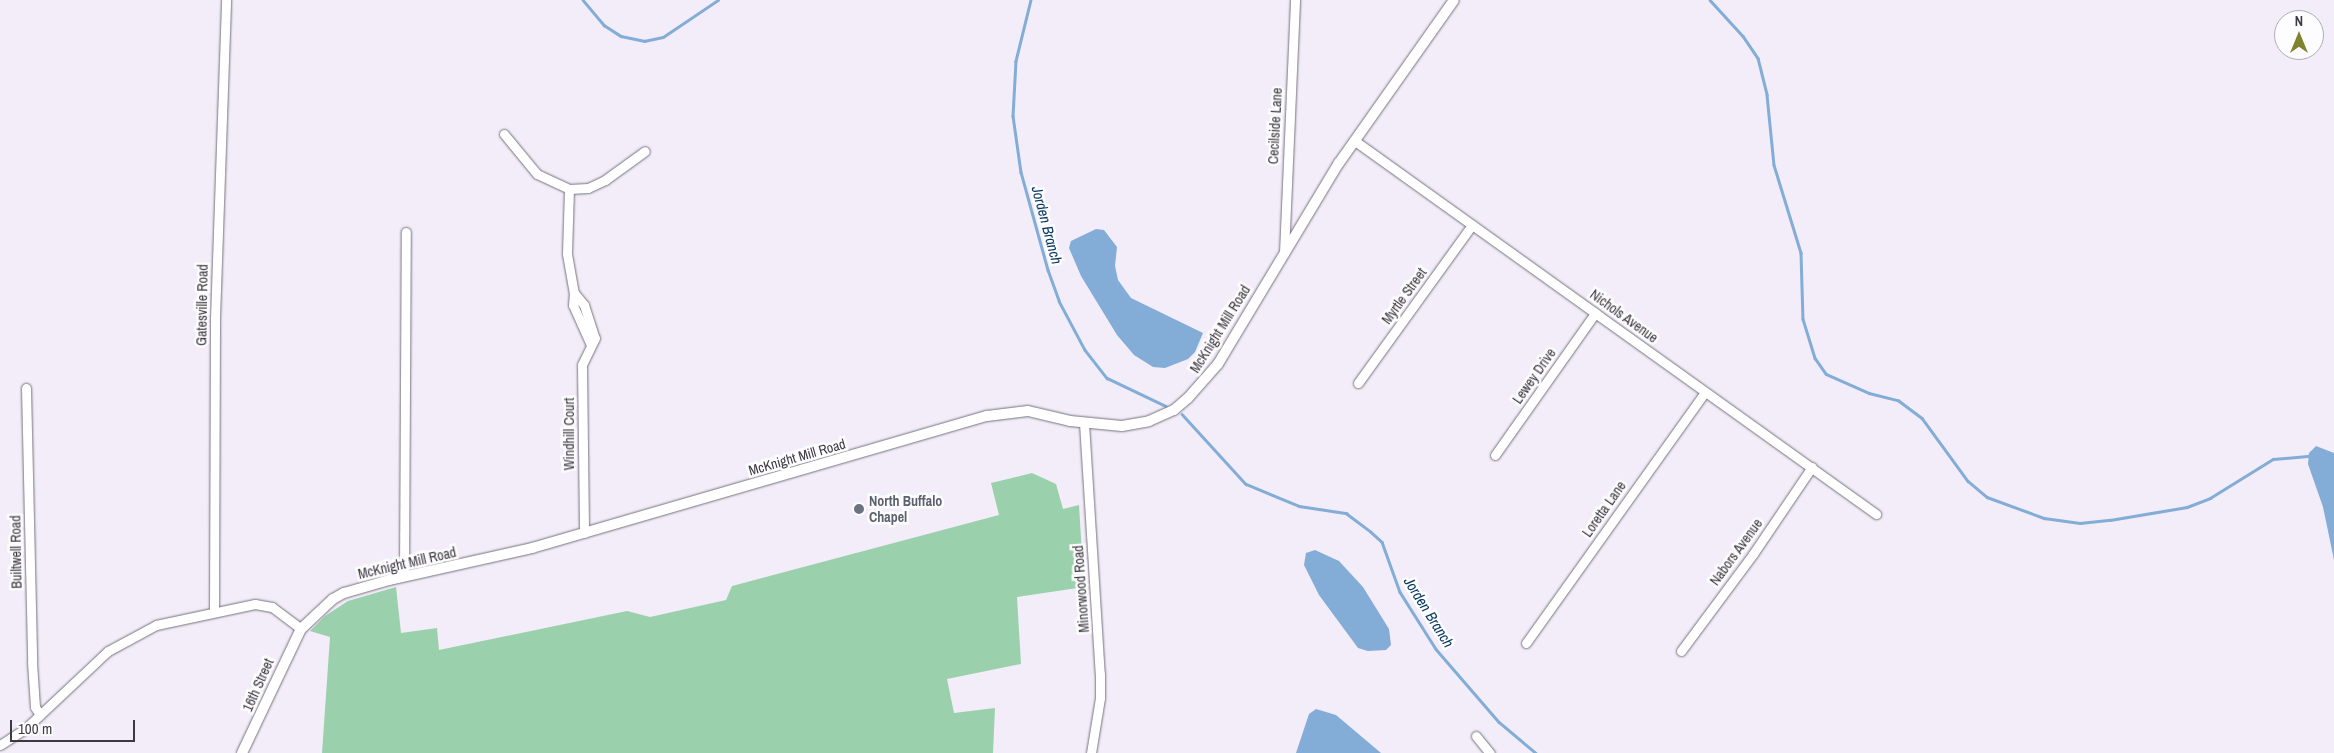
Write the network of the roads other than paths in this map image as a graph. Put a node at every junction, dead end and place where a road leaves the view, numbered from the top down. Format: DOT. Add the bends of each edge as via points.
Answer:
graph roads {
  1 [pos="226,0"];
  2 [pos="1296,0"];
  3 [pos="1454,0"];
  4 [pos="504,134"];
  5 [pos="1355,141"];
  6 [pos="645,151"];
  7 [pos="569,189"];
  8 [pos="1472,225"];
  9 [pos="406,232"];
  10 [pos="1284,253"];
  11 [pos="1596,313"];
  12 [pos="1358,383"];
  13 [pos="26,388"];
  14 [pos="1705,392"];
  15 [pos="1084,423"];
  16 [pos="1495,455"];
  17 [pos="1812,467"];
  18 [pos="1876,514"];
  19 [pos="584,533"];
  20 [pos="404,576"];
  21 [pos="214,610"];
  22 [pos="301,629"];
  23 [pos="1526,643"];
  24 [pos="1681,651"];
  25 [pos="40,715"];
  26 [pos="1476,736"];
  27 [pos="0,745"];
  28 [pos="242,753"];
  29 [pos="1091,753"];
  30 [pos="1490,753"];
  1 -- 21 [label="street, Gatesville Road" via="215,318"];
  2 -- 10 [label="street, Cecilside Lane"];
  3 -- 5 [label="street, McKnight Mill Road"];
  4 -- 7 [label="street" via="537,174"];
  5 -- 8 [label="street, Nichols Avenue"];
  5 -- 10 [label="street, McKnight Mill Road"];
  6 -- 7 [label="street" via="588,188"];
  7 -- 19 [label="street, Windhill Court" via="568,254 573,305 593,341 582,365"];
  8 -- 11 [label="street, Nichols Avenue"];
  8 -- 12 [label="street, Myrtle Street"];
  9 -- 20 [label="street"];
  10 -- 15 [label="street, McKnight Mill Road" via="1218,364 1188,398 1166,414 1140,423 1113,426"];
  11 -- 14 [label="street, Nichols Avenue"];
  11 -- 16 [label="street, Lewey Drive"];
  13 -- 25 [label="street, Builtwell Road" via="32,662 35,707"];
  14 -- 17 [label="street, Nichols Avenue"];
  14 -- 23 [label="street, Loretta Lane"];
  15 -- 19 [label="street, McKnight Mill Road" via="1028,411 987,416"];
  15 -- 29 [label="street, Minorwood Road" via="1100,674 1098,718"];
  17 -- 18 [label="street, Nichols Avenue"];
  17 -- 24 [label="street, Nabors Avenue"];
  19 -- 20 [label="street, McKnight Mill Road" via="477,562"];
  20 -- 22 [label="street, McKnight Mill Road" via="344,593"];
  21 -- 22 [label="street" via="264,604"];
  21 -- 25 [label="street" via="156,625 118,644 89,666"];
  22 -- 28 [label="street, 16th Street"];
  25 -- 27 [label="street"];
  26 -- 30 [label="street"];
}
